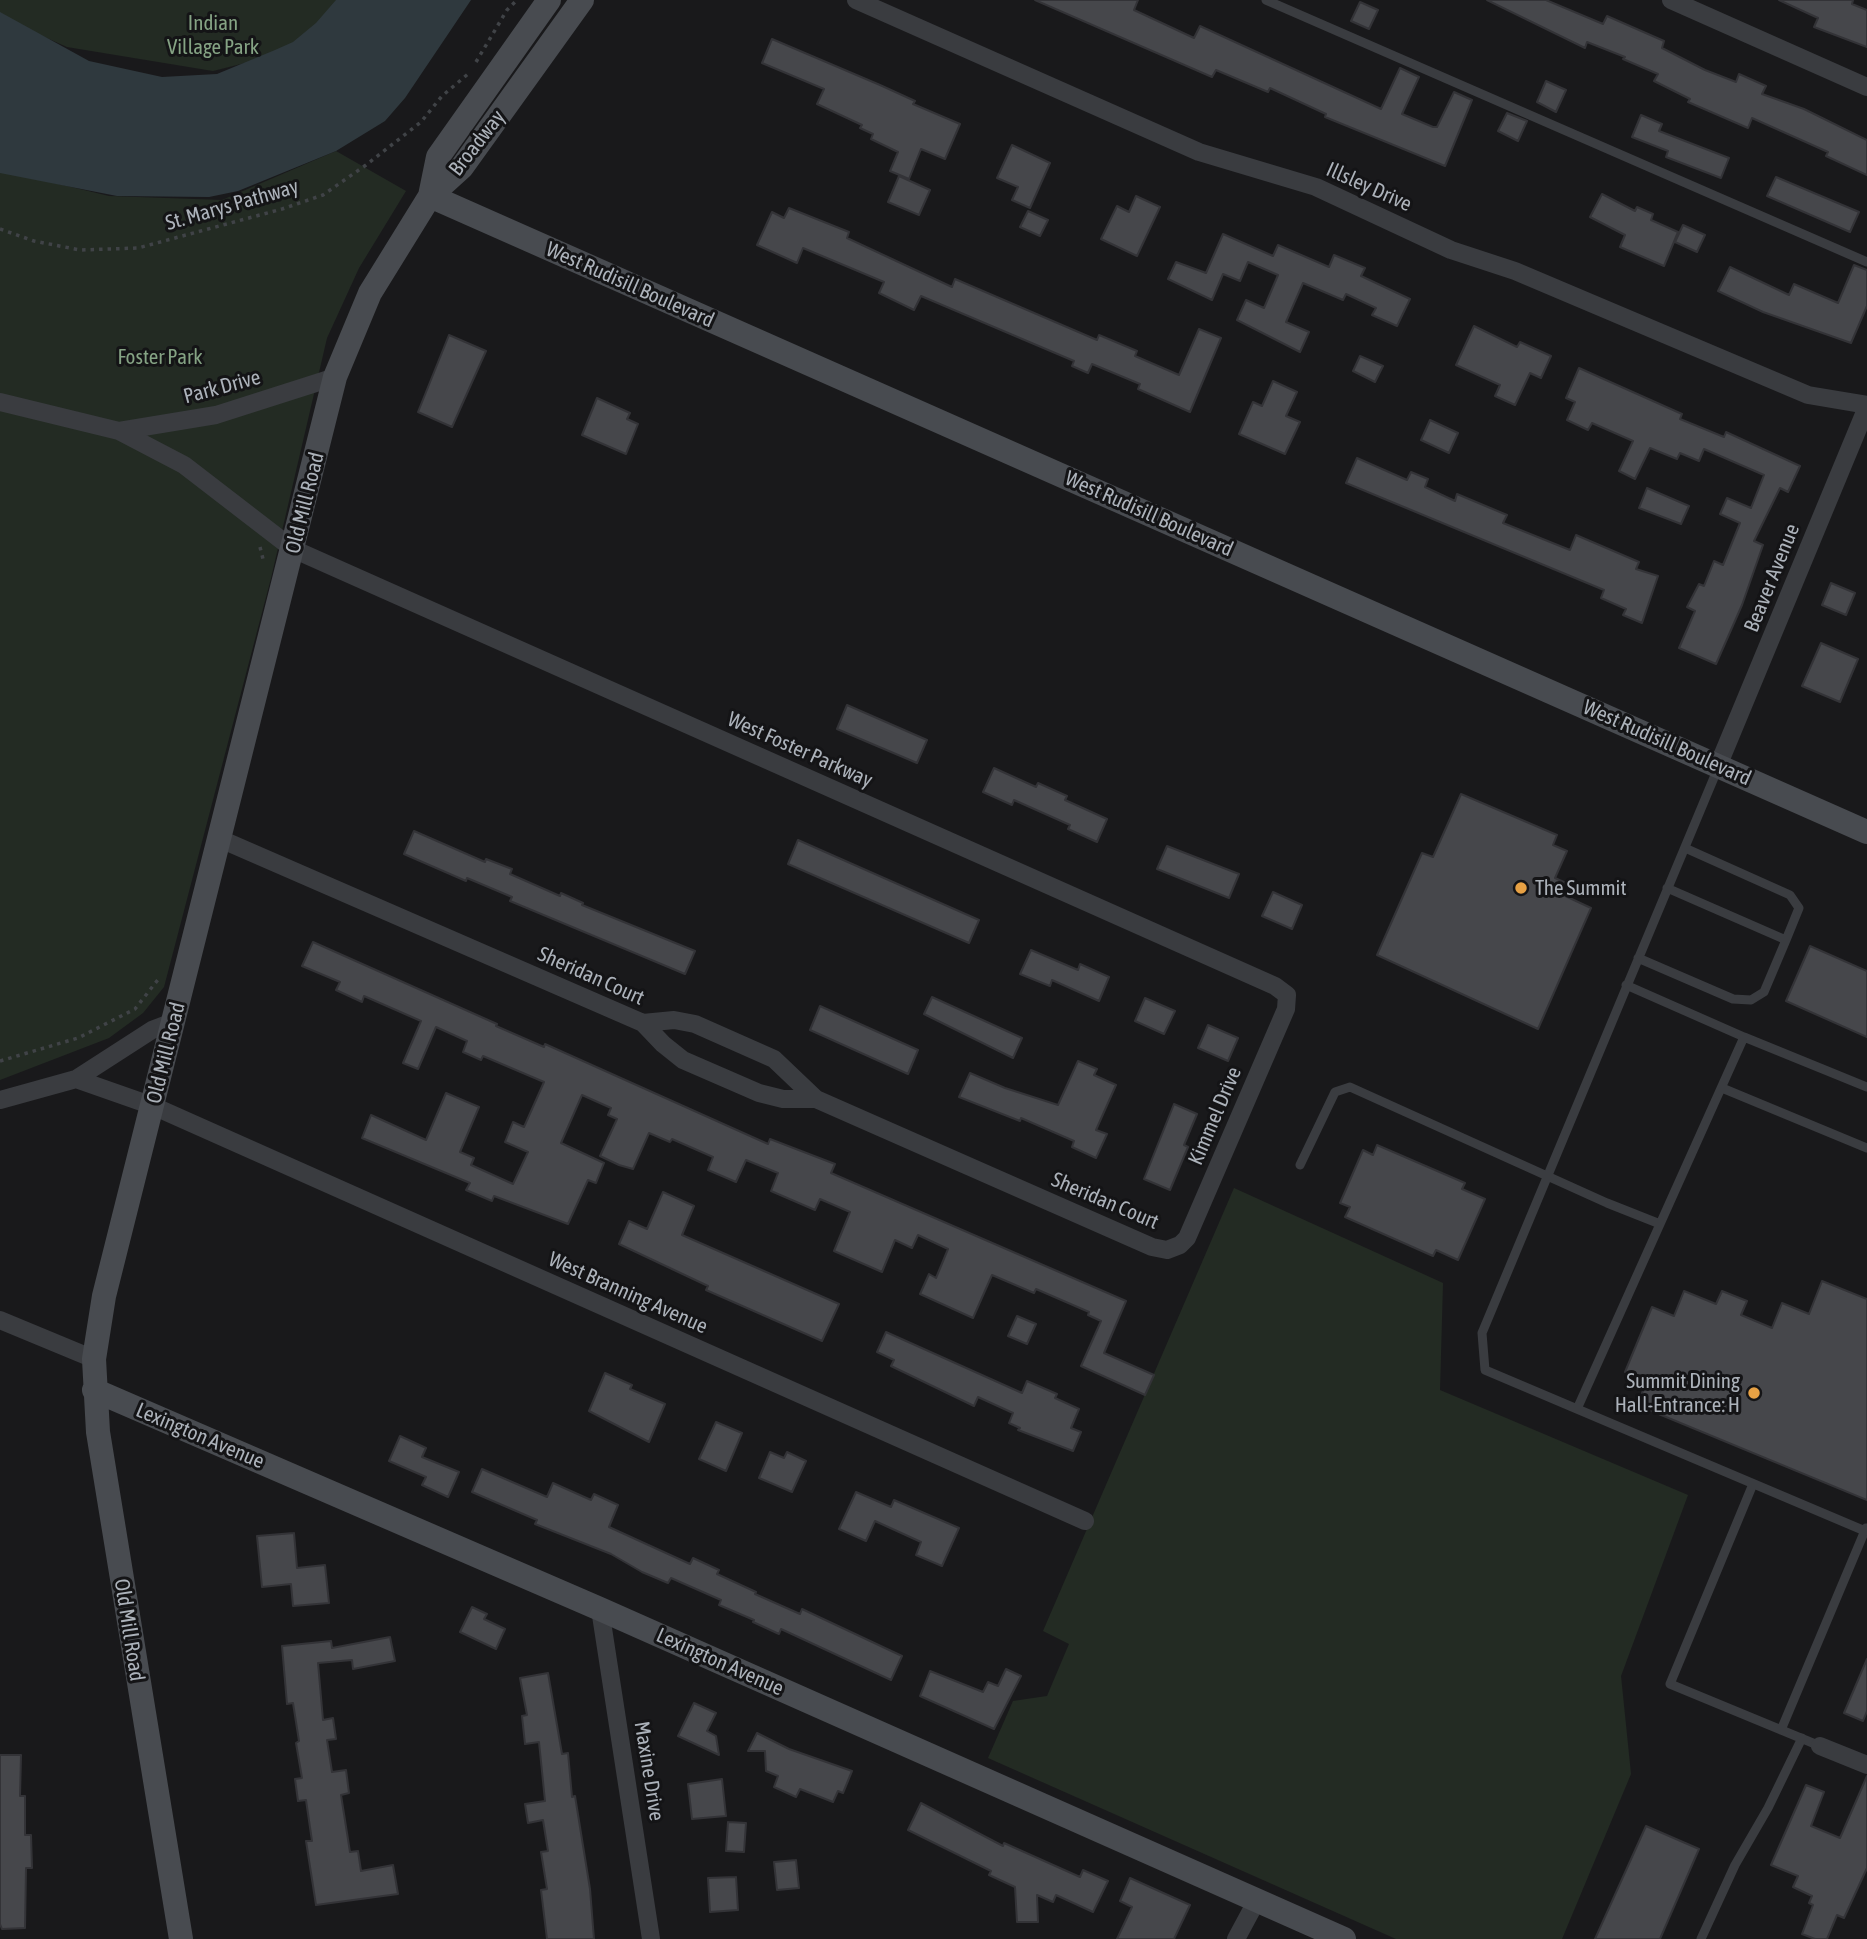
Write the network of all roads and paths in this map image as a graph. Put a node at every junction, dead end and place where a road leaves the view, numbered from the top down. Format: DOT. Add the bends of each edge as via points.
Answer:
graph roads {
  1 [pos="517,0"];
  2 [pos="549,0"];
  3 [pos="582,0"];
  4 [pos="856,0"];
  5 [pos="1266,0"];
  6 [pos="1671,0"];
  7 [pos="1867,87"];
  8 [pos="430,196"];
  9 [pos="0,229"];
  10 [pos="1867,262"];
  11 [pos="335,377"];
  12 [pos="0,402"];
  13 [pos="1867,406"];
  14 [pos="119,432"];
  15 [pos="257,541"];
  16 [pos="293,549"];
  17 [pos="264,568"];
  18 [pos="1718,766"];
  19 [pos="1867,832"];
  20 [pos="218,838"];
  21 [pos="1685,848"];
  22 [pos="1667,888"];
  23 [pos="1786,940"];
  24 [pos="1638,958"];
  25 [pos="165,970"];
  26 [pos="1626,985"];
  27 [pos="1287,995"];
  28 [pos="173,1022"];
  29 [pos="643,1023"];
  30 [pos="1744,1037"];
  31 [pos="0,1061"];
  32 [pos="76,1079"];
  33 [pos="1867,1087"];
  34 [pos="1722,1088"];
  35 [pos="0,1100"];
  36 [pos="816,1100"];
  37 [pos="153,1106"];
  38 [pos="1867,1148"];
  39 [pos="1300,1164"];
  40 [pos="1550,1177"];
  41 [pos="1660,1224"];
  42 [pos="1173,1249"];
  43 [pos="0,1321"];
  44 [pos="94,1359"];
  45 [pos="94,1390"];
  46 [pos="1577,1409"];
  47 [pos="1753,1484"];
  48 [pos="1085,1521"];
  49 [pos="1866,1529"];
  50 [pos="600,1609"];
  51 [pos="1781,1730"];
  52 [pos="1802,1738"];
  53 [pos="1820,1746"];
  54 [pos="1867,1765"];
  55 [pos="1257,1900"];
  56 [pos="181,1939"];
  57 [pos="651,1939"];
  58 [pos="1236,1939"];
  59 [pos="1344,1939"];
  60 [pos="1701,1939"];
  1 -- 9 [label="path, St. Marys Pathway" via="470,72 421,122 323,195 138,247 80,250"];
  2 -- 8 [label="street, Broadway" via="438,157"];
  3 -- 8 [label="street, Broadway" via="462,167"];
  4 -- 13 [label="street, Illsley Drive" via="1199,152 1315,187 1451,250 1516,271 1808,395"];
  5 -- 10 [label="lane"];
  6 -- 7 [label="street"];
  8 -- 11 [label="street, Old Mill Road" via="370,293"];
  8 -- 18 [label="street, West Rudisill Boulevard"];
  11 -- 14 [label="street, Park Drive" via="216,415"];
  11 -- 16 [label="street, Old Mill Road"];
  12 -- 14 [label="street, Park Drive"];
  13 -- 18 [label="street, Beaver Avenue"];
  14 -- 16 [label="street, Park Drive" via="184,465"];
  15 -- 17 [label="path"];
  16 -- 20 [label="street, Old Mill Road"];
  16 -- 27 [label="street, West Foster Parkway"];
  18 -- 19 [label="street, West Rudisill Boulevard"];
  18 -- 21 [label="lane"];
  20 -- 28 [label="street, Old Mill Road"];
  20 -- 29 [label="street, Sheridan Court"];
  21 -- 22 [label="lane"];
  21 -- 23 [label="lane" via="1790,895 1799,908"];
  22 -- 23 [label="lane"];
  22 -- 24 [label="lane"];
  23 -- 24 [label="lane" via="1764,992 1751,1000 1732,999"];
  24 -- 26 [label="lane"];
  25 -- 31 [label="path" via="135,1009 78,1038"];
  26 -- 30 [label="lane"];
  26 -- 40 [label="lane"];
  27 -- 42 [label="street, Kimmel Drive" via="1286,1009 1186,1238"];
  28 -- 32 [label="street" via="152,1030"];
  28 -- 37 [label="street, Old Mill Road"];
  29 -- 36 [label="street, Sheridan Court" via="684,1060 759,1093"];
  29 -- 36 [label="street" via="674,1020 695,1024 774,1059"];
  30 -- 33 [label="lane"];
  30 -- 34 [label="lane"];
  32 -- 35 [label="street"];
  32 -- 37 [label="street, West Branning Avenue"];
  34 -- 38 [label="lane"];
  34 -- 41 [label="lane"];
  36 -- 42 [label="street, Sheridan Court" via="1152,1247"];
  37 -- 44 [label="street, Old Mill Road" via="104,1296"];
  37 -- 48 [label="street, West Branning Avenue"];
  39 -- 40 [label="lane" via="1335,1093 1350,1087"];
  40 -- 41 [label="lane"];
  40 -- 46 [label="lane" via="1482,1333 1485,1370"];
  41 -- 46 [label="lane"];
  43 -- 44 [label="street"];
  44 -- 45 [label="street, Old Mill Road"];
  45 -- 50 [label="street, Lexington Avenue"];
  45 -- 56 [label="street, Old Mill Road"];
  46 -- 47 [label="lane"];
  47 -- 49 [label="lane"];
  47 -- 51 [label="lane" via="1670,1684"];
  49 -- 51 [label="lane"];
  50 -- 55 [label="street, Lexington Avenue"];
  50 -- 57 [label="street, Maxine Drive"];
  51 -- 52 [label="lane"];
  52 -- 53 [label="lane"];
  52 -- 60 [label="lane"];
  53 -- 54 [label="street"];
  55 -- 58 [label="street"];
  55 -- 59 [label="street, Lexington Avenue"];
}
